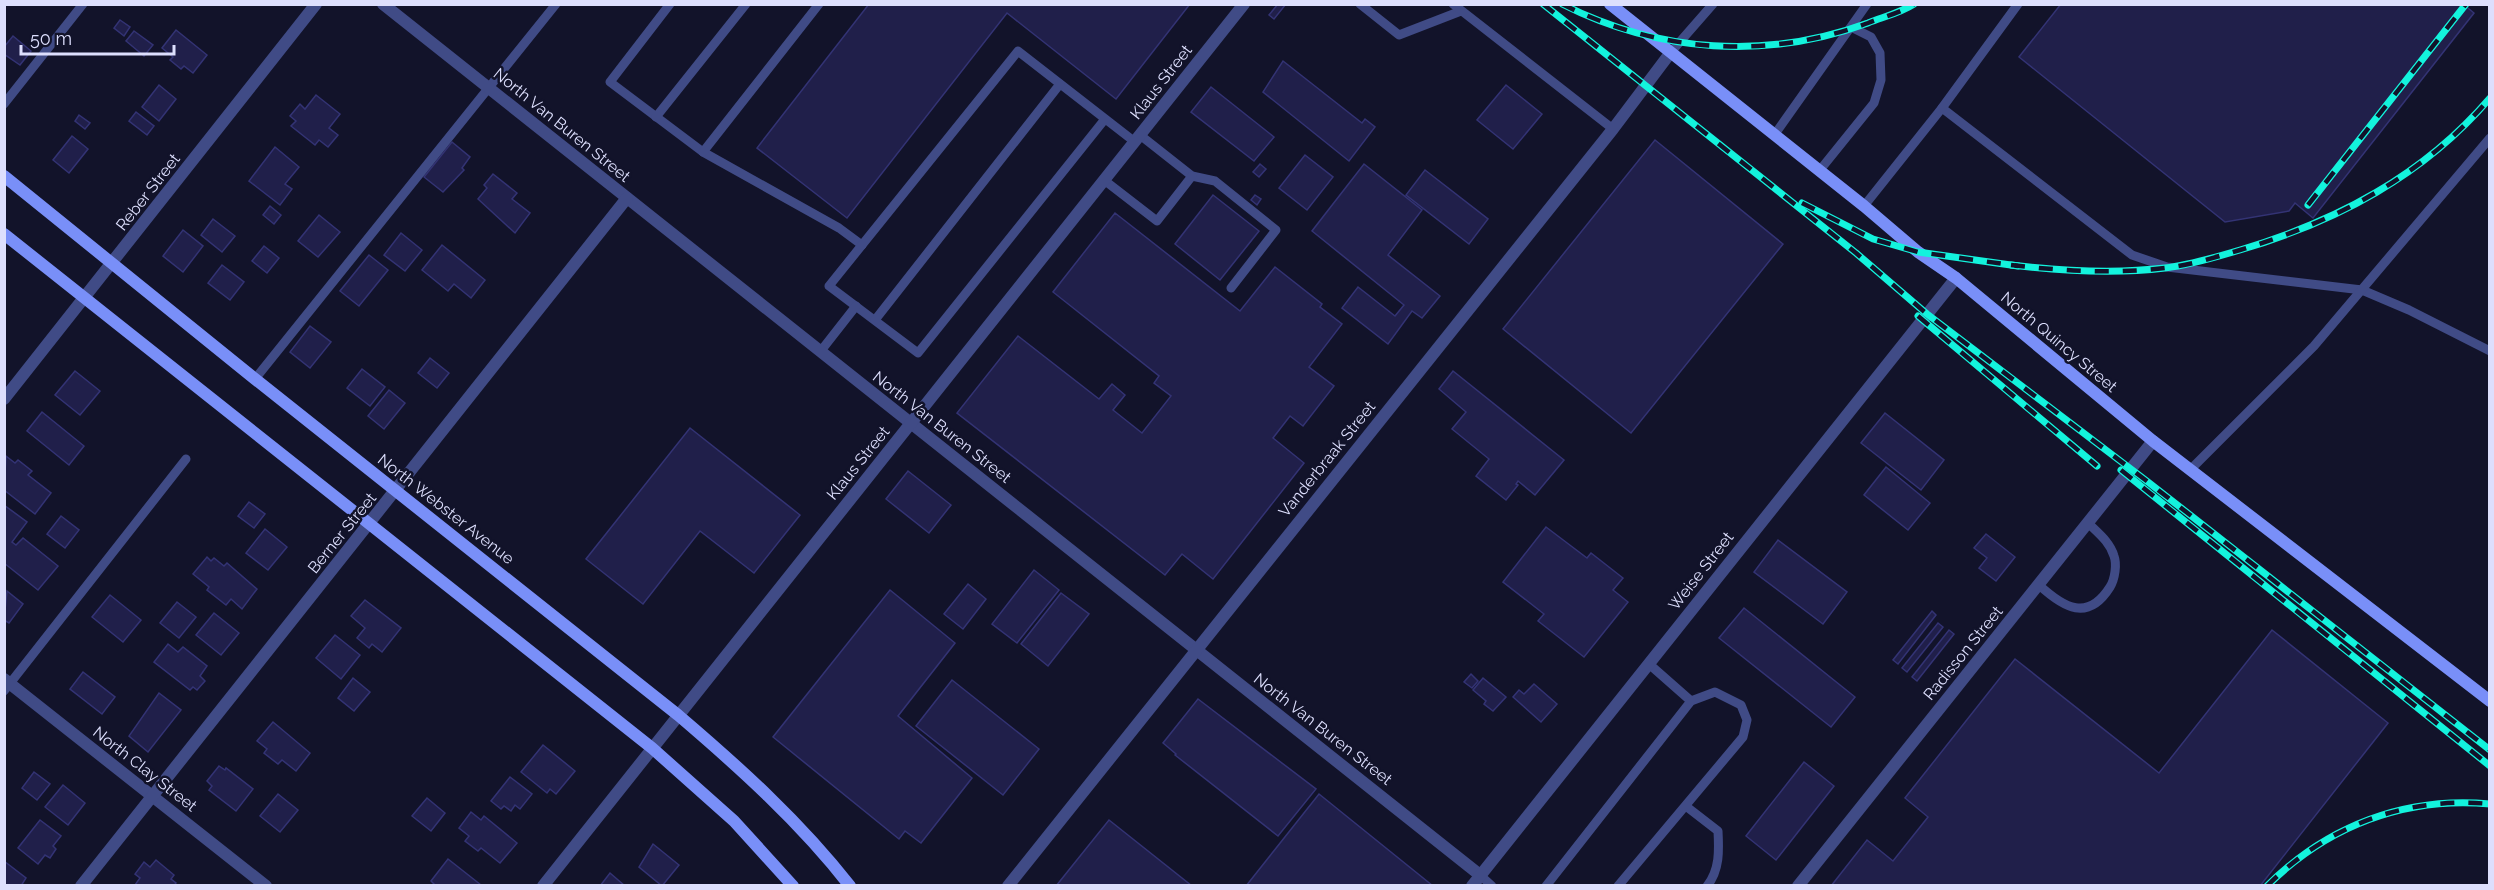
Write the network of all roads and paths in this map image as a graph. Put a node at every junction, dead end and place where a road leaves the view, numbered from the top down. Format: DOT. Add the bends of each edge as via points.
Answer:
graph roads {
  1 [pos="83,4"];
  2 [pos="316,4"];
  3 [pos="383,4"];
  4 [pos="556,4"];
  5 [pos="670,4"];
  6 [pos="746,4"];
  7 [pos="819,4"];
  8 [pos="1244,4"];
  9 [pos="1360,4"];
  10 [pos="1453,4"];
  11 [pos="1610,4"];
  12 [pos="1713,4"];
  13 [pos="1867,4"];
  14 [pos="2018,4"];
  15 [pos="1461,11"];
  16 [pos="1852,28"];
  17 [pos="1671,52"];
  18 [pos="1060,84"];
  19 [pos="488,86"];
  20 [pos="4,104"];
  21 [pos="1942,108"];
  22 [pos="656,117"];
  23 [pos="1105,119"];
  24 [pos="1613,129"];
  25 [pos="1774,134"];
  26 [pos="1137,138"];
  27 [pos="2490,138"];
  28 [pos="703,152"];
  29 [pos="1820,171"];
  30 [pos="4,176"];
  31 [pos="1192,176"];
  32 [pos="1104,180"];
  33 [pos="627,198"];
  34 [pos="1864,206"];
  35 [pos="4,234"];
  36 [pos="862,245"];
  37 [pos="113,263"];
  38 [pos="1956,278"];
  39 [pos="1231,288"];
  40 [pos="2362,290"];
  41 [pos="85,298"];
  42 [pos="856,306"];
  43 [pos="875,320"];
  44 [pos="2490,351"];
  45 [pos="820,352"];
  46 [pos="255,379"];
  47 [pos="4,399"];
  48 [pos="911,424"];
  49 [pos="2153,441"];
  50 [pos="186,459"];
  51 [pos="2190,470"];
  52 [pos="396,491"];
  53 [pos="2088,523"];
  54 [pos="370,525"];
  55 [pos="2039,585"];
  56 [pos="1196,650"];
  57 [pos="1649,664"];
  58 [pos="7,684"];
  59 [pos="1691,702"];
  60 [pos="2490,702"];
  61 [pos="678,715"];
  62 [pos="652,748"];
  63 [pos="152,796"];
  64 [pos="1687,807"];
  65 [pos="1476,880"];
  66 [pos="81,885"];
  67 [pos="266,885"];
  68 [pos="543,885"];
  69 [pos="793,885"];
  70 [pos="850,885"];
  71 [pos="1008,885"];
  72 [pos="1492,885"];
  73 [pos="1546,885"];
  74 [pos="1618,885"];
  75 [pos="1707,885"];
  76 [pos="1798,885"];
  1 -- 20 [label="lane"];
  2 -- 37 [label="street, Reber Street"];
  3 -- 19 [label="street, North Van Buren Street"];
  4 -- 19 [label="lane"];
  5 -- 22 [label="lane" via="610,82"];
  6 -- 22 [label="lane"];
  7 -- 28 [label="lane"];
  8 -- 26 [label="street, Klaus Street"];
  9 -- 15 [label="lane" via="1399,35"];
  10 -- 15 [label="lane"];
  11 -- 17 [label="main road, North Quincy Street"];
  12 -- 17 [label="lane"];
  13 -- 16 [label="lane"];
  14 -- 21 [label="lane"];
  15 -- 24 [label="lane"];
  16 -- 25 [label="lane"];
  16 -- 29 [label="lane" via="1871,37 1880,53 1881,80 1874,103"];
  17 -- 24 [label="street, Vanderbraak Street"];
  17 -- 25 [label="main road, North Quincy Street"];
  18 -- 23 [label="lane"];
  18 -- 36 [label="lane" via="1018,51"];
  18 -- 43 [label="lane"];
  19 -- 33 [label="street, North Van Buren Street"];
  19 -- 46 [label="lane"];
  21 -- 34 [label="lane"];
  21 -- 40 [label="lane" via="2132,255 2167,267"];
  22 -- 28 [label="lane"];
  23 -- 26 [label="lane"];
  23 -- 43 [label="lane" via="918,353"];
  24 -- 56 [label="street, Vanderbraak Street"];
  25 -- 29 [label="main road, North Quincy Street"];
  26 -- 31 [label="lane"];
  26 -- 32 [label="street, Klaus Street"];
  27 -- 40 [label="lane"];
  28 -- 36 [label="lane" via="839,228"];
  29 -- 34 [label="main road, North Quincy Street"];
  30 -- 37 [label="main road, North Webster Avenue"];
  31 -- 32 [label="lane" via="1157,221"];
  31 -- 39 [label="lane" via="1215,181 1276,230"];
  32 -- 48 [label="street, Klaus Street"];
  33 -- 45 [label="street, North Van Buren Street"];
  33 -- 52 [label="street, Berner Street"];
  34 -- 38 [label="main road, North Quincy Street"];
  35 -- 41 [label="main road"];
  36 -- 42 [label="lane" via="829,286"];
  37 -- 41 [label="street, Reber Street"];
  37 -- 46 [label="main road, North Webster Avenue"];
  38 -- 49 [label="main road, North Quincy Street"];
  38 -- 57 [label="street, Weise Street"];
  40 -- 44 [label="lane"];
  40 -- 51 [label="lane" via="2314,346"];
  41 -- 47 [label="street, Reber Street"];
  41 -- 54 [label="main road"];
  42 -- 43 [label="lane"];
  42 -- 45 [label="lane"];
  45 -- 48 [label="street, North Van Buren Street"];
  46 -- 52 [label="main road, North Webster Avenue"];
  48 -- 56 [label="street, North Van Buren Street"];
  48 -- 61 [label="street, Klaus Street"];
  49 -- 51 [label="main road, North Quincy Street"];
  49 -- 53 [label="street, Radisson Street"];
  50 -- 58 [label="lane"];
  51 -- 60 [label="main road, North Quincy Street"];
  52 -- 54 [label="street, Berner Street"];
  52 -- 61 [label="main road, North Webster Avenue"];
  53 -- 55 [label="street, Radisson Street"];
  53 -- 55 [label="lane" via="2108,544 2115,558 2112,584 2100,602 2081,609 2066,606"];
  54 -- 62 [label="main road"];
  54 -- 63 [label="street, Berner Street"];
  55 -- 76 [label="street, Radisson Street"];
  56 -- 65 [label="street, North Van Buren Street"];
  56 -- 71 [label="street, Vanderbraak Street"];
  57 -- 59 [label="lane"];
  57 -- 65 [label="street, Weise Street"];
  58 -- 63 [label="street, North Clay Street"];
  59 -- 64 [label="lane" via="1715,692 1741,705 1747,720 1743,737"];
  59 -- 73 [label="lane"];
  61 -- 62 [label="street, Klaus Street"];
  61 -- 70 [label="main road, North Webster Avenue" via="783,811"];
  62 -- 68 [label="street, Klaus Street"];
  62 -- 69 [label="main road" via="734,820"];
  63 -- 66 [label="street, Berner Street"];
  63 -- 67 [label="street, North Clay Street"];
  64 -- 74 [label="lane"];
  64 -- 75 [label="lane" via="1718,831 1719,856"];
  65 -- 72 [label="lane"];
}
